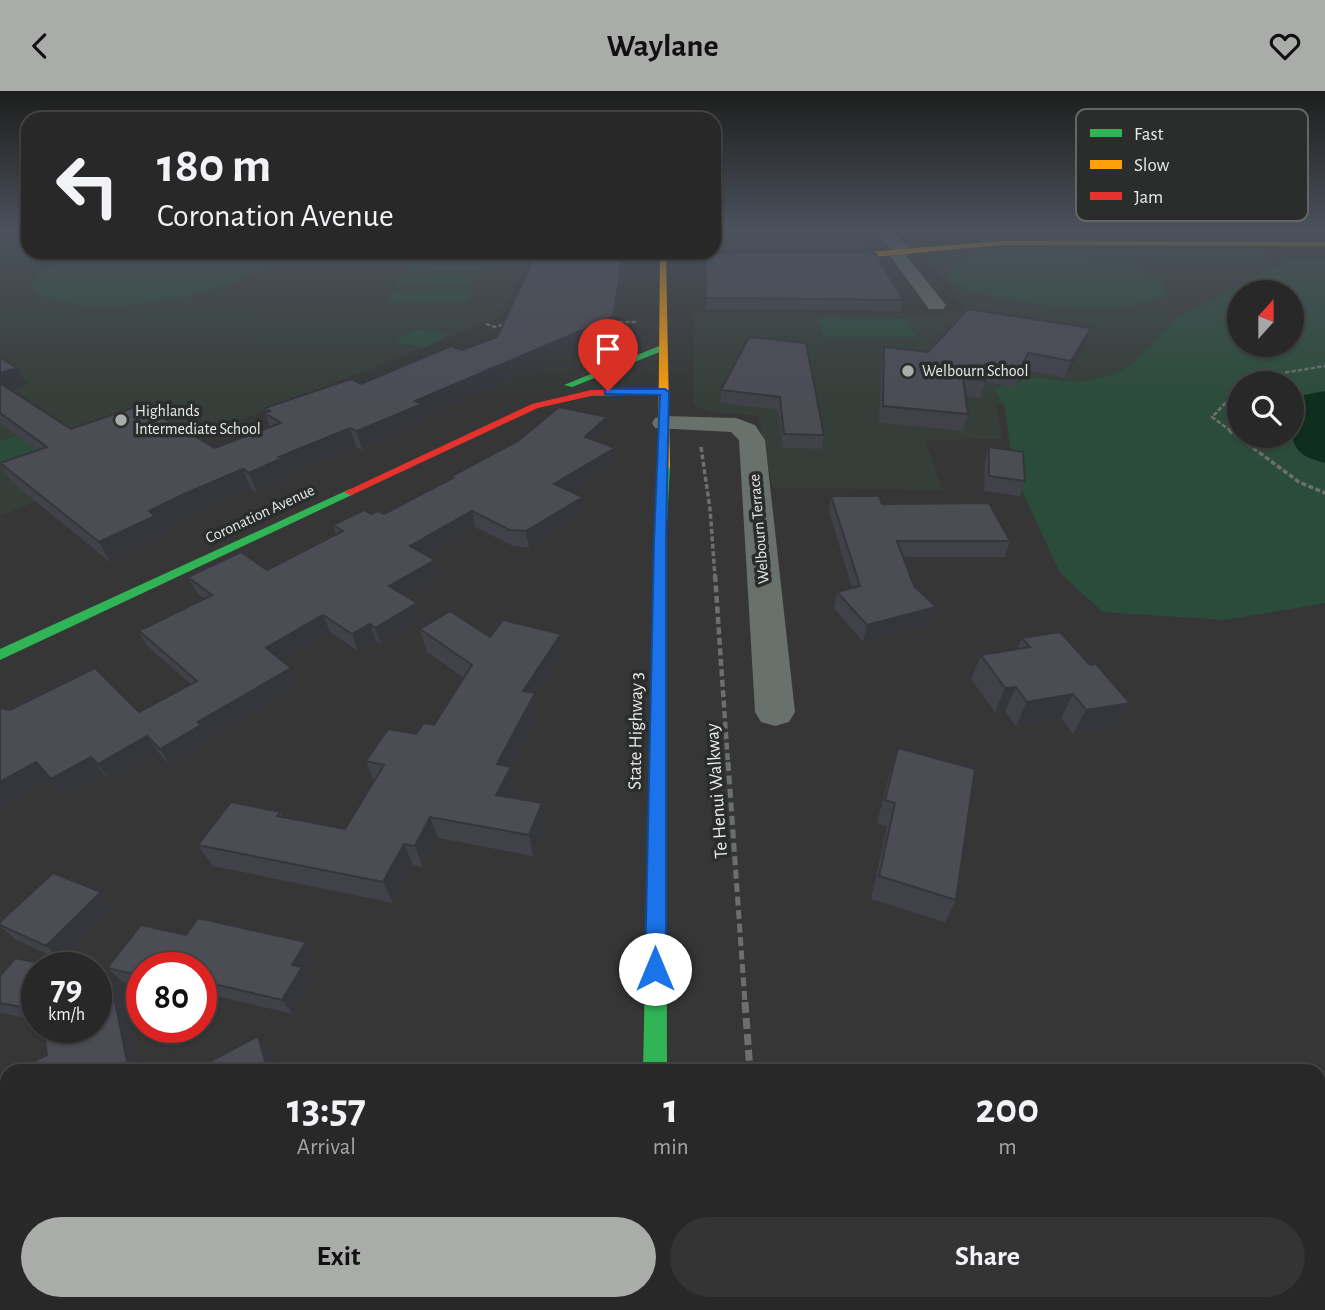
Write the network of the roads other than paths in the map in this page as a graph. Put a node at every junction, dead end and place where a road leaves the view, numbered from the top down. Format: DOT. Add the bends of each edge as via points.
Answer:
graph roads {
  1 [pos="662,286"];
  2 [pos="922,286"];
  3 [pos="936,305"];
  4 [pos="664,347"];
  5 [pos="590,376"];
  6 [pos="665,384"];
  7 [pos="535,406"];
  8 [pos="664,423"];
  9 [pos="0,655"];
  10 [pos="775,712"];
  11 [pos="655,1064"];
  1 -- 4 [label="main road"];
  2 -- 3 [label="street"];
  4 -- 5 [label="main road, Coronation Avenue"];
  4 -- 6 [label="main road"];
  5 -- 6 [label="main road, Coronation Avenue" via="641,376"];
  5 -- 7 [label="main road, Coronation Avenue" via="544,396"];
  6 -- 7 [label="main road, Coronation Avenue"];
  6 -- 8 [label="main road, State Highway 3"];
  7 -- 9 [label="main road, Coronation Avenue"];
  8 -- 10 [label="street, Welbourn Terrace" via="736,425 752,440"];
  8 -- 11 [label="main road, State Highway 3"];
}
